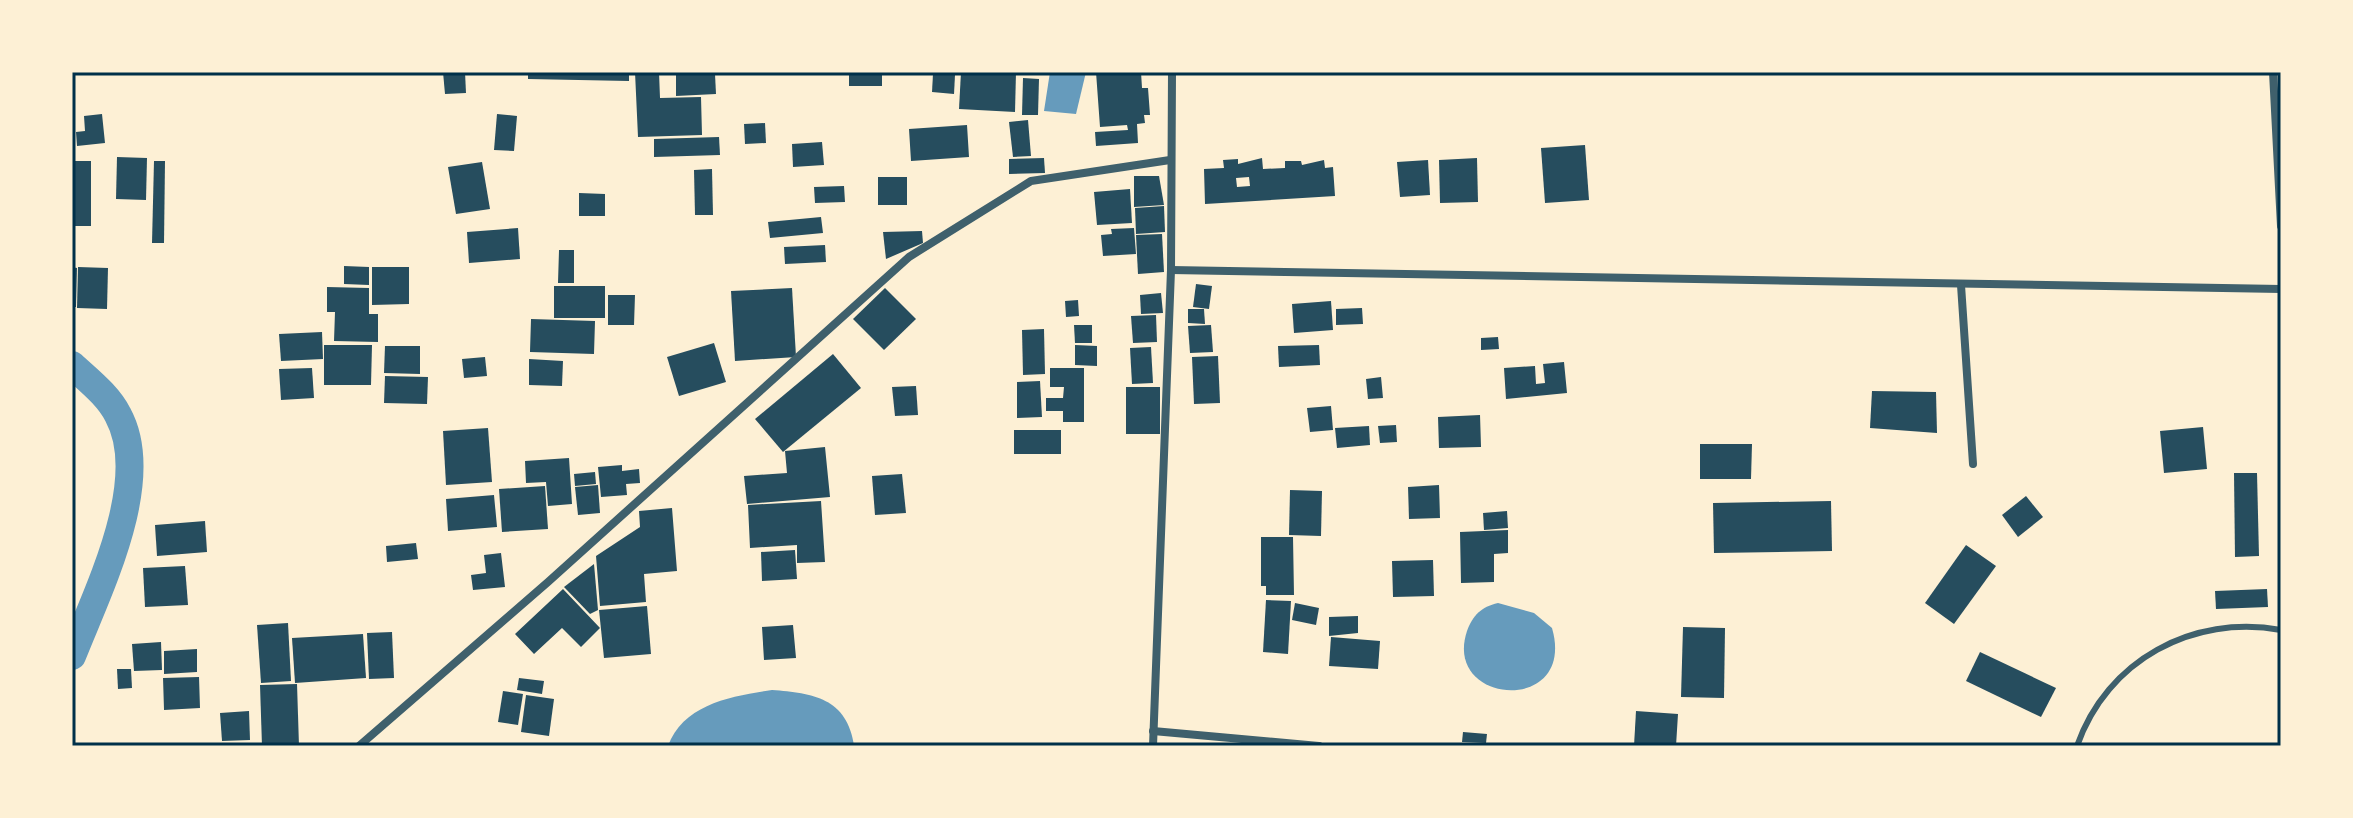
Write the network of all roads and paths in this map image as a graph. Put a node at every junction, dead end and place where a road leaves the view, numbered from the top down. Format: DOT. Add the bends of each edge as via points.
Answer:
graph roads {
  1 [pos="1172,72"];
  2 [pos="2273,72"];
  3 [pos="1170,160"];
  4 [pos="2281,226"];
  5 [pos="1171,270"];
  6 [pos="1961,285"];
  7 [pos="2281,289"];
  8 [pos="1973,464"];
  9 [pos="2281,630"];
  10 [pos="1153,731"];
  11 [pos="359,746"];
  12 [pos="1153,746"];
  13 [pos="1319,746"];
  14 [pos="2077,746"];
  1 -- 3 [label="street"];
  2 -- 4 [label="street"];
  3 -- 5 [label="street"];
  3 -- 11 [label="street" via="1031,181 909,257"];
  5 -- 6 [label="street"];
  5 -- 10 [label="street"];
  6 -- 7 [label="street"];
  6 -- 8 [label="street"];
  9 -- 14 [label="lane" via="2206,630 2155,650 2112,684"];
  10 -- 12 [label="street"];
  10 -- 13 [label="street"];
}
